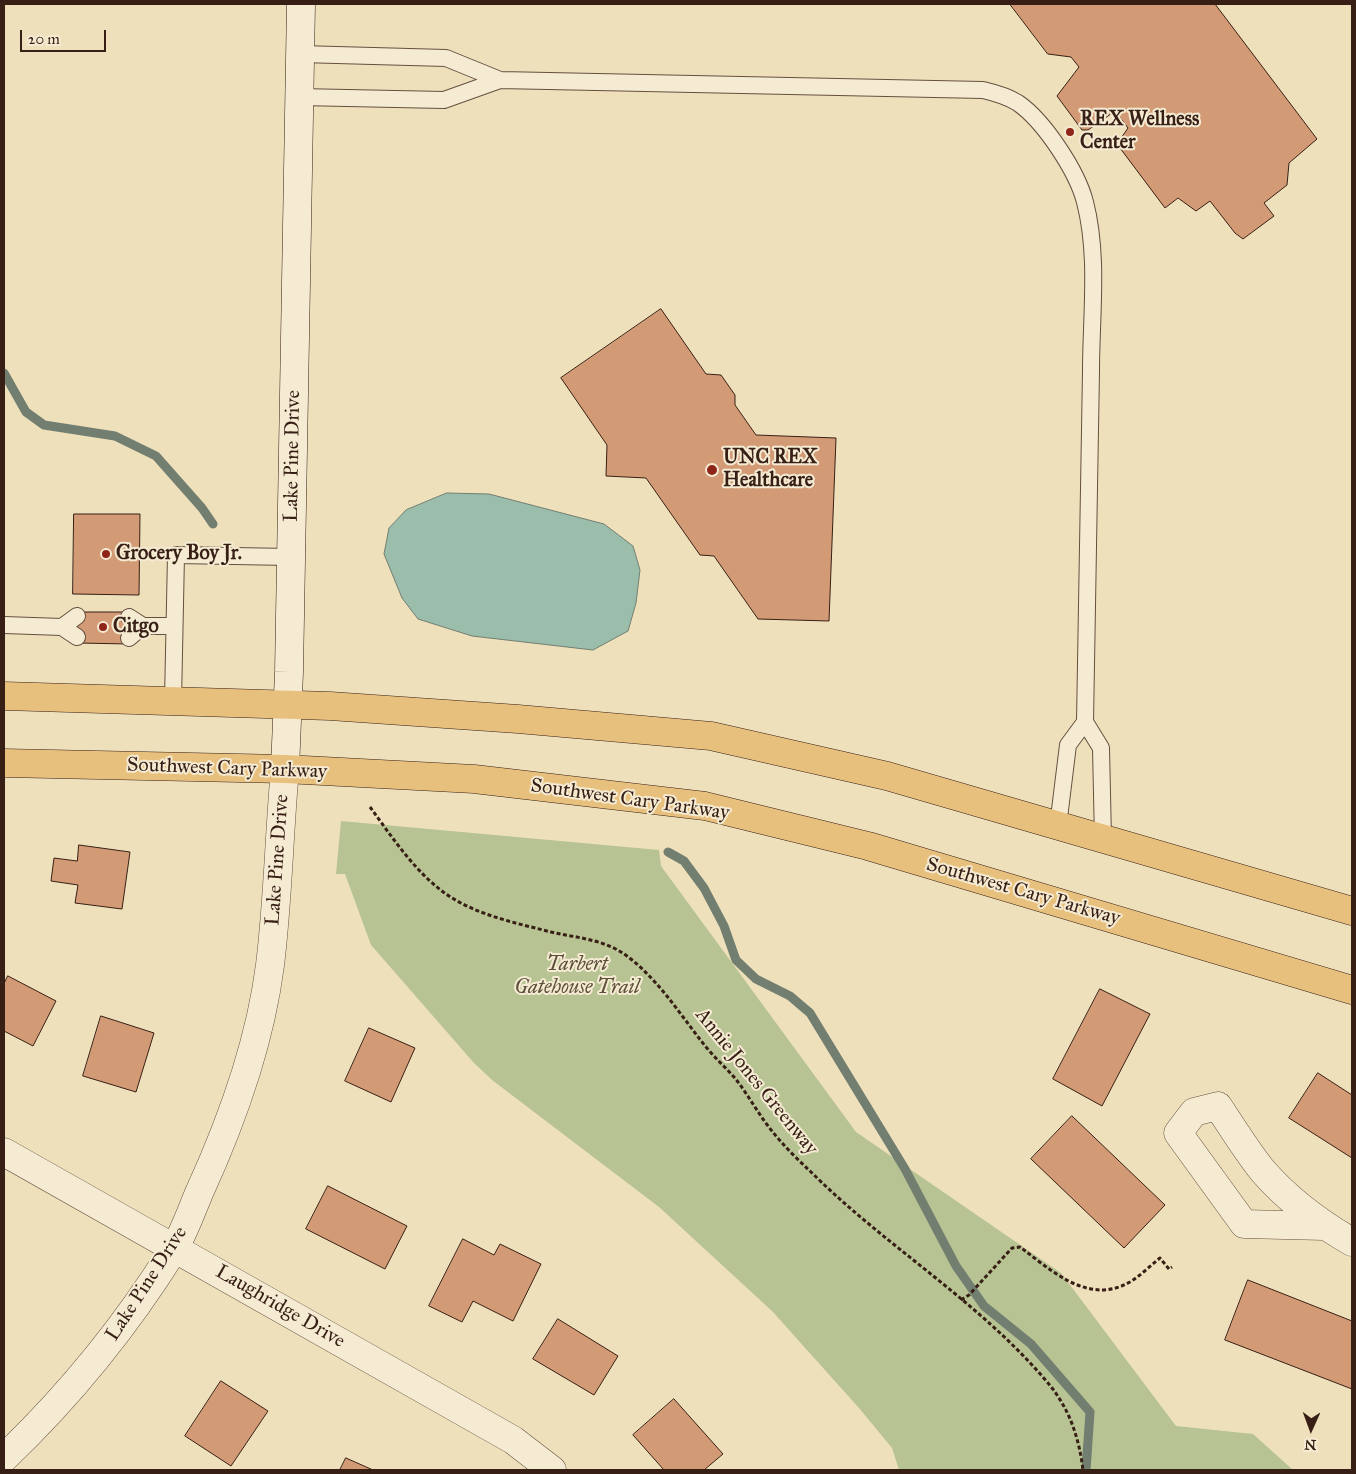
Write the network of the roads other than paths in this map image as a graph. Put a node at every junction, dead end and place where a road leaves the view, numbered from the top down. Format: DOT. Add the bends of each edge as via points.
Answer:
graph roads {
  1 [pos="300,4"];
  2 [pos="300,54"];
  3 [pos="500,80"];
  4 [pos="299,97"];
  5 [pos="291,557"];
  6 [pos="77,616"];
  7 [pos="130,617"];
  8 [pos="4,625"];
  9 [pos="143,626"];
  10 [pos="174,626"];
  11 [pos="62,627"];
  12 [pos="77,637"];
  13 [pos="129,638"];
  14 [pos="4,696"];
  15 [pos="173,701"];
  16 [pos="286,704"];
  17 [pos="1085,722"];
  18 [pos="4,763"];
  19 [pos="285,769"];
  20 [pos="1058,826"];
  21 [pos="1103,839"];
  22 [pos="1352,912"];
  23 [pos="1352,990"];
  24 [pos="4,1152"];
  25 [pos="1324,1226"];
  26 [pos="1352,1242"];
  27 [pos="175,1248"];
  28 [pos="4,1458"];
  29 [pos="552,1470"];
  1 -- 2 [label="street, Lake Pine Drive"];
  2 -- 3 [label="lane" via="446,58"];
  2 -- 4 [label="street, Lake Pine Drive"];
  3 -- 4 [label="lane" via="444,100"];
  3 -- 17 [label="lane" via="983,90 1002,94 1034,117 1074,174 1085,200 1092,246"];
  4 -- 5 [label="street, Lake Pine Drive"];
  5 -- 10 [label="lane" via="176,556"];
  5 -- 16 [label="street, Lake Pine Drive"];
  6 -- 11 [label="lane"];
  7 -- 9 [label="lane"];
  8 -- 11 [label="lane"];
  9 -- 10 [label="lane"];
  9 -- 13 [label="lane"];
  10 -- 15 [label="lane"];
  11 -- 12 [label="lane"];
  14 -- 15 [label="main road"];
  15 -- 16 [label="main road"];
  16 -- 19 [label="street, Lake Pine Drive"];
  16 -- 20 [label="main road" via="518,719 710,736 887,776"];
  17 -- 20 [label="lane" via="1068,745"];
  17 -- 21 [label="lane" via="1101,748"];
  18 -- 19 [label="main road, Southwest Cary Parkway"];
  19 -- 23 [label="main road, Southwest Cary Parkway" via="474,779 705,806 868,846"];
  19 -- 27 [label="street, Lake Pine Drive" via="270,965 262,1010 240,1091 221,1143"];
  20 -- 21 [label="main road"];
  21 -- 22 [label="main road"];
  24 -- 27 [label="street, Laughridge Drive"];
  25 -- 25 [label="street" via="1244,1224 1178,1133 1194,1112 1218,1106 1262,1169"];
  25 -- 26 [label="street"];
  27 -- 28 [label="street, Lake Pine Drive" via="112,1340 36,1427"];
  27 -- 29 [label="street, Laughridge Drive" via="513,1440"];
}
